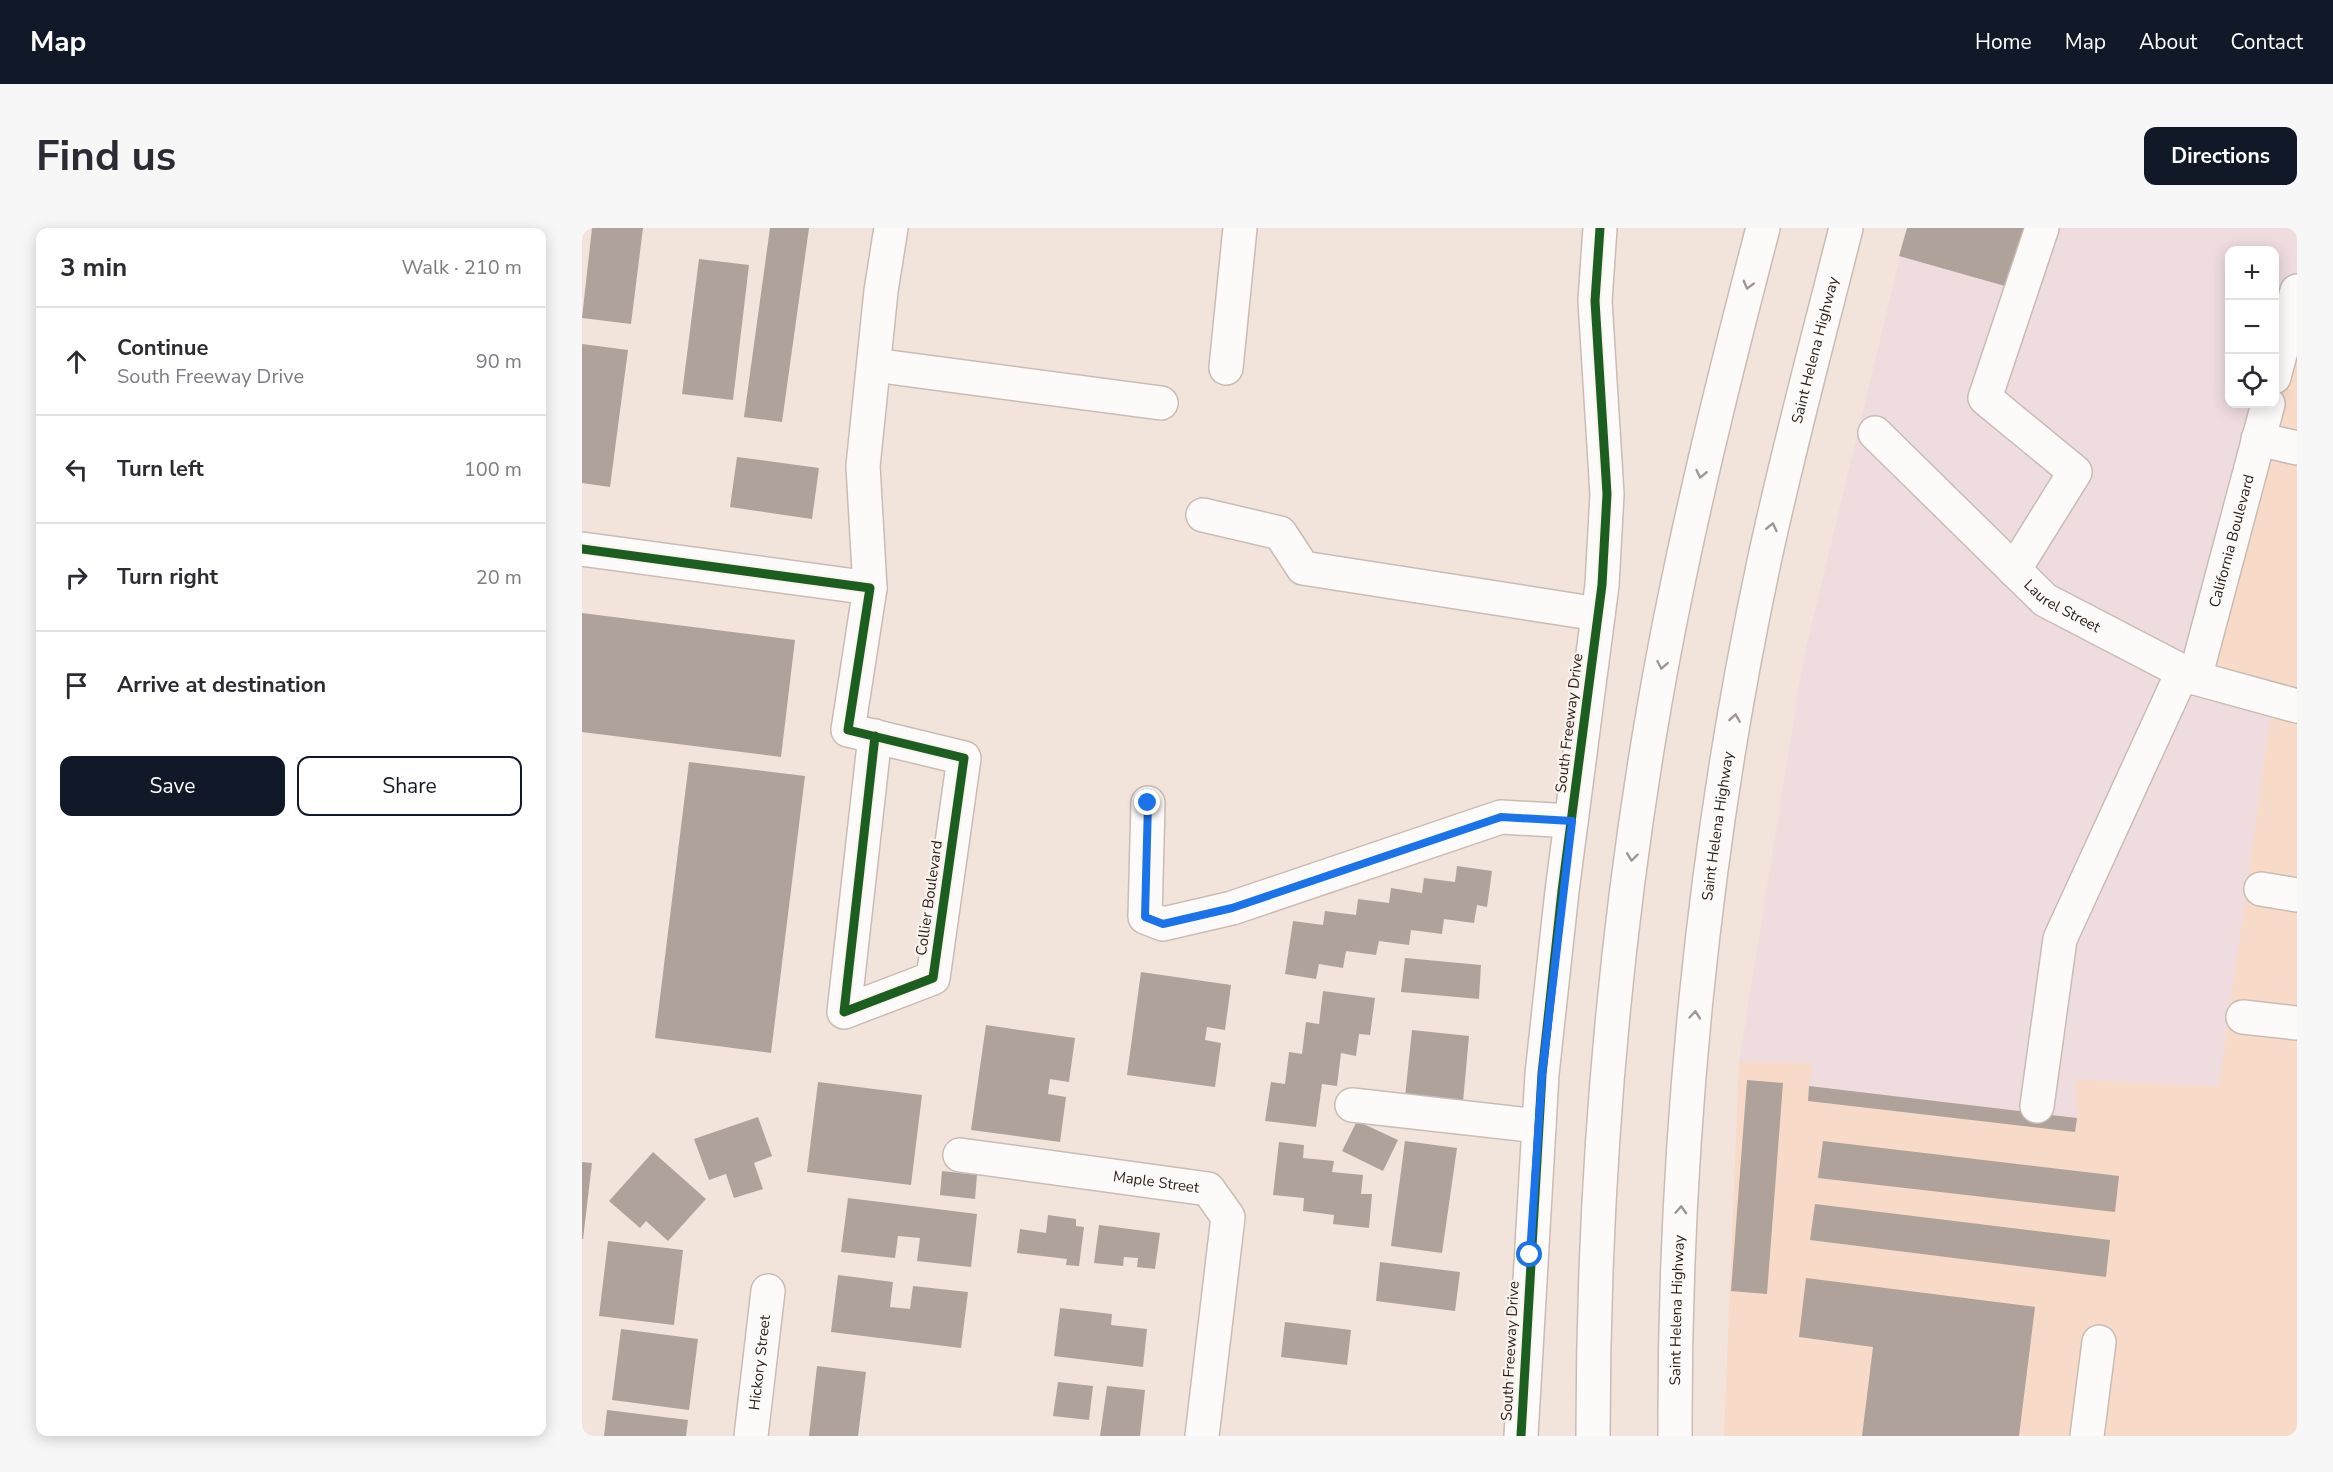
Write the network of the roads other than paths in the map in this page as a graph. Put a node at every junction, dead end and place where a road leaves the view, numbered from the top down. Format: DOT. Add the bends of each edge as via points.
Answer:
graph roads {
  1 [pos="891,228"];
  2 [pos="1240,228"];
  3 [pos="1600,228"];
  4 [pos="1763,228"];
  5 [pos="1846,228"];
  6 [pos="2042,228"];
  7 [pos="2297,291"];
  8 [pos="2279,358"];
  9 [pos="874,365"];
  10 [pos="1226,368"];
  11 [pos="1161,403"];
  12 [pos="2267,408"];
  13 [pos="1875,433"];
  14 [pos="2258,439"];
  15 [pos="2297,448"];
  16 [pos="1203,514"];
  17 [pos="582,549"];
  18 [pos="2014,570"];
  19 [pos="870,588"];
  20 [pos="1599,614"];
  21 [pos="2189,675"];
  22 [pos="2297,706"];
  23 [pos="875,736"];
  24 [pos="1148,803"];
  25 [pos="1572,821"];
  26 [pos="2261,889"];
  27 [pos="2297,895"];
  28 [pos="2242,1017"];
  29 [pos="2297,1023"];
  30 [pos="1352,1105"];
  31 [pos="2037,1106"];
  32 [pos="1539,1126"];
  33 [pos="960,1155"];
  34 [pos="768,1291"];
  35 [pos="2099,1342"];
  36 [pos="751,1436"];
  37 [pos="1202,1436"];
  38 [pos="1521,1436"];
  39 [pos="1593,1436"];
  40 [pos="1675,1436"];
  41 [pos="2087,1436"];
  1 -- 9 [label="main road"];
  2 -- 10 [label="main road"];
  3 -- 20 [label="main road, South Freeway Drive" via="1595,301 1607,494"];
  4 -- 39 [label="main road, one-way" via="1709,437 1680,570 1634,835 1606,1103 1597,1250"];
  40 -- 5 [label="main road, Saint Helena Highway, one-way" via="1679,1233 1688,1098 1700,963 1718,829 1764,564"];
  6 -- 18 [label="main road" via="1985,398 2075,472"];
  7 -- 8 [label="main road"];
  9 -- 11 [label="main road"];
  9 -- 19 [label="main road" via="863,466"];
  12 -- 14 [label="main road, California Boulevard"];
  13 -- 18 [label="main road, Laurel Street"];
  14 -- 15 [label="main road"];
  14 -- 21 [label="main road, California Boulevard"];
  16 -- 20 [label="main road" via="1280,533 1303,568"];
  17 -- 19 [label="main road"];
  18 -- 21 [label="main road, Laurel Street" via="2045,600"];
  19 -- 23 [label="main road, Collier Boulevard" via="848,730"];
  20 -- 25 [label="main road, South Freeway Drive"];
  21 -- 22 [label="main road, Laurel Street"];
  21 -- 31 [label="main road, California Boulevard" via="2060,939"];
  23 -- 23 [label="main road, Collier Boulevard" via="964,758 933,978 844,1012"];
  24 -- 25 [label="main road" via="1145,917 1163,924 1232,908 1501,817"];
  25 -- 32 [label="main road, South Freeway Drive"];
  26 -- 27 [label="main road"];
  28 -- 29 [label="main road"];
  30 -- 32 [label="main road"];
  32 -- 38 [label="main road, South Freeway Drive"];
  33 -- 37 [label="main road, Maple Street" via="1208,1189 1228,1217"];
  34 -- 36 [label="main road, Hickory Street"];
  35 -- 41 [label="main road"];
}
